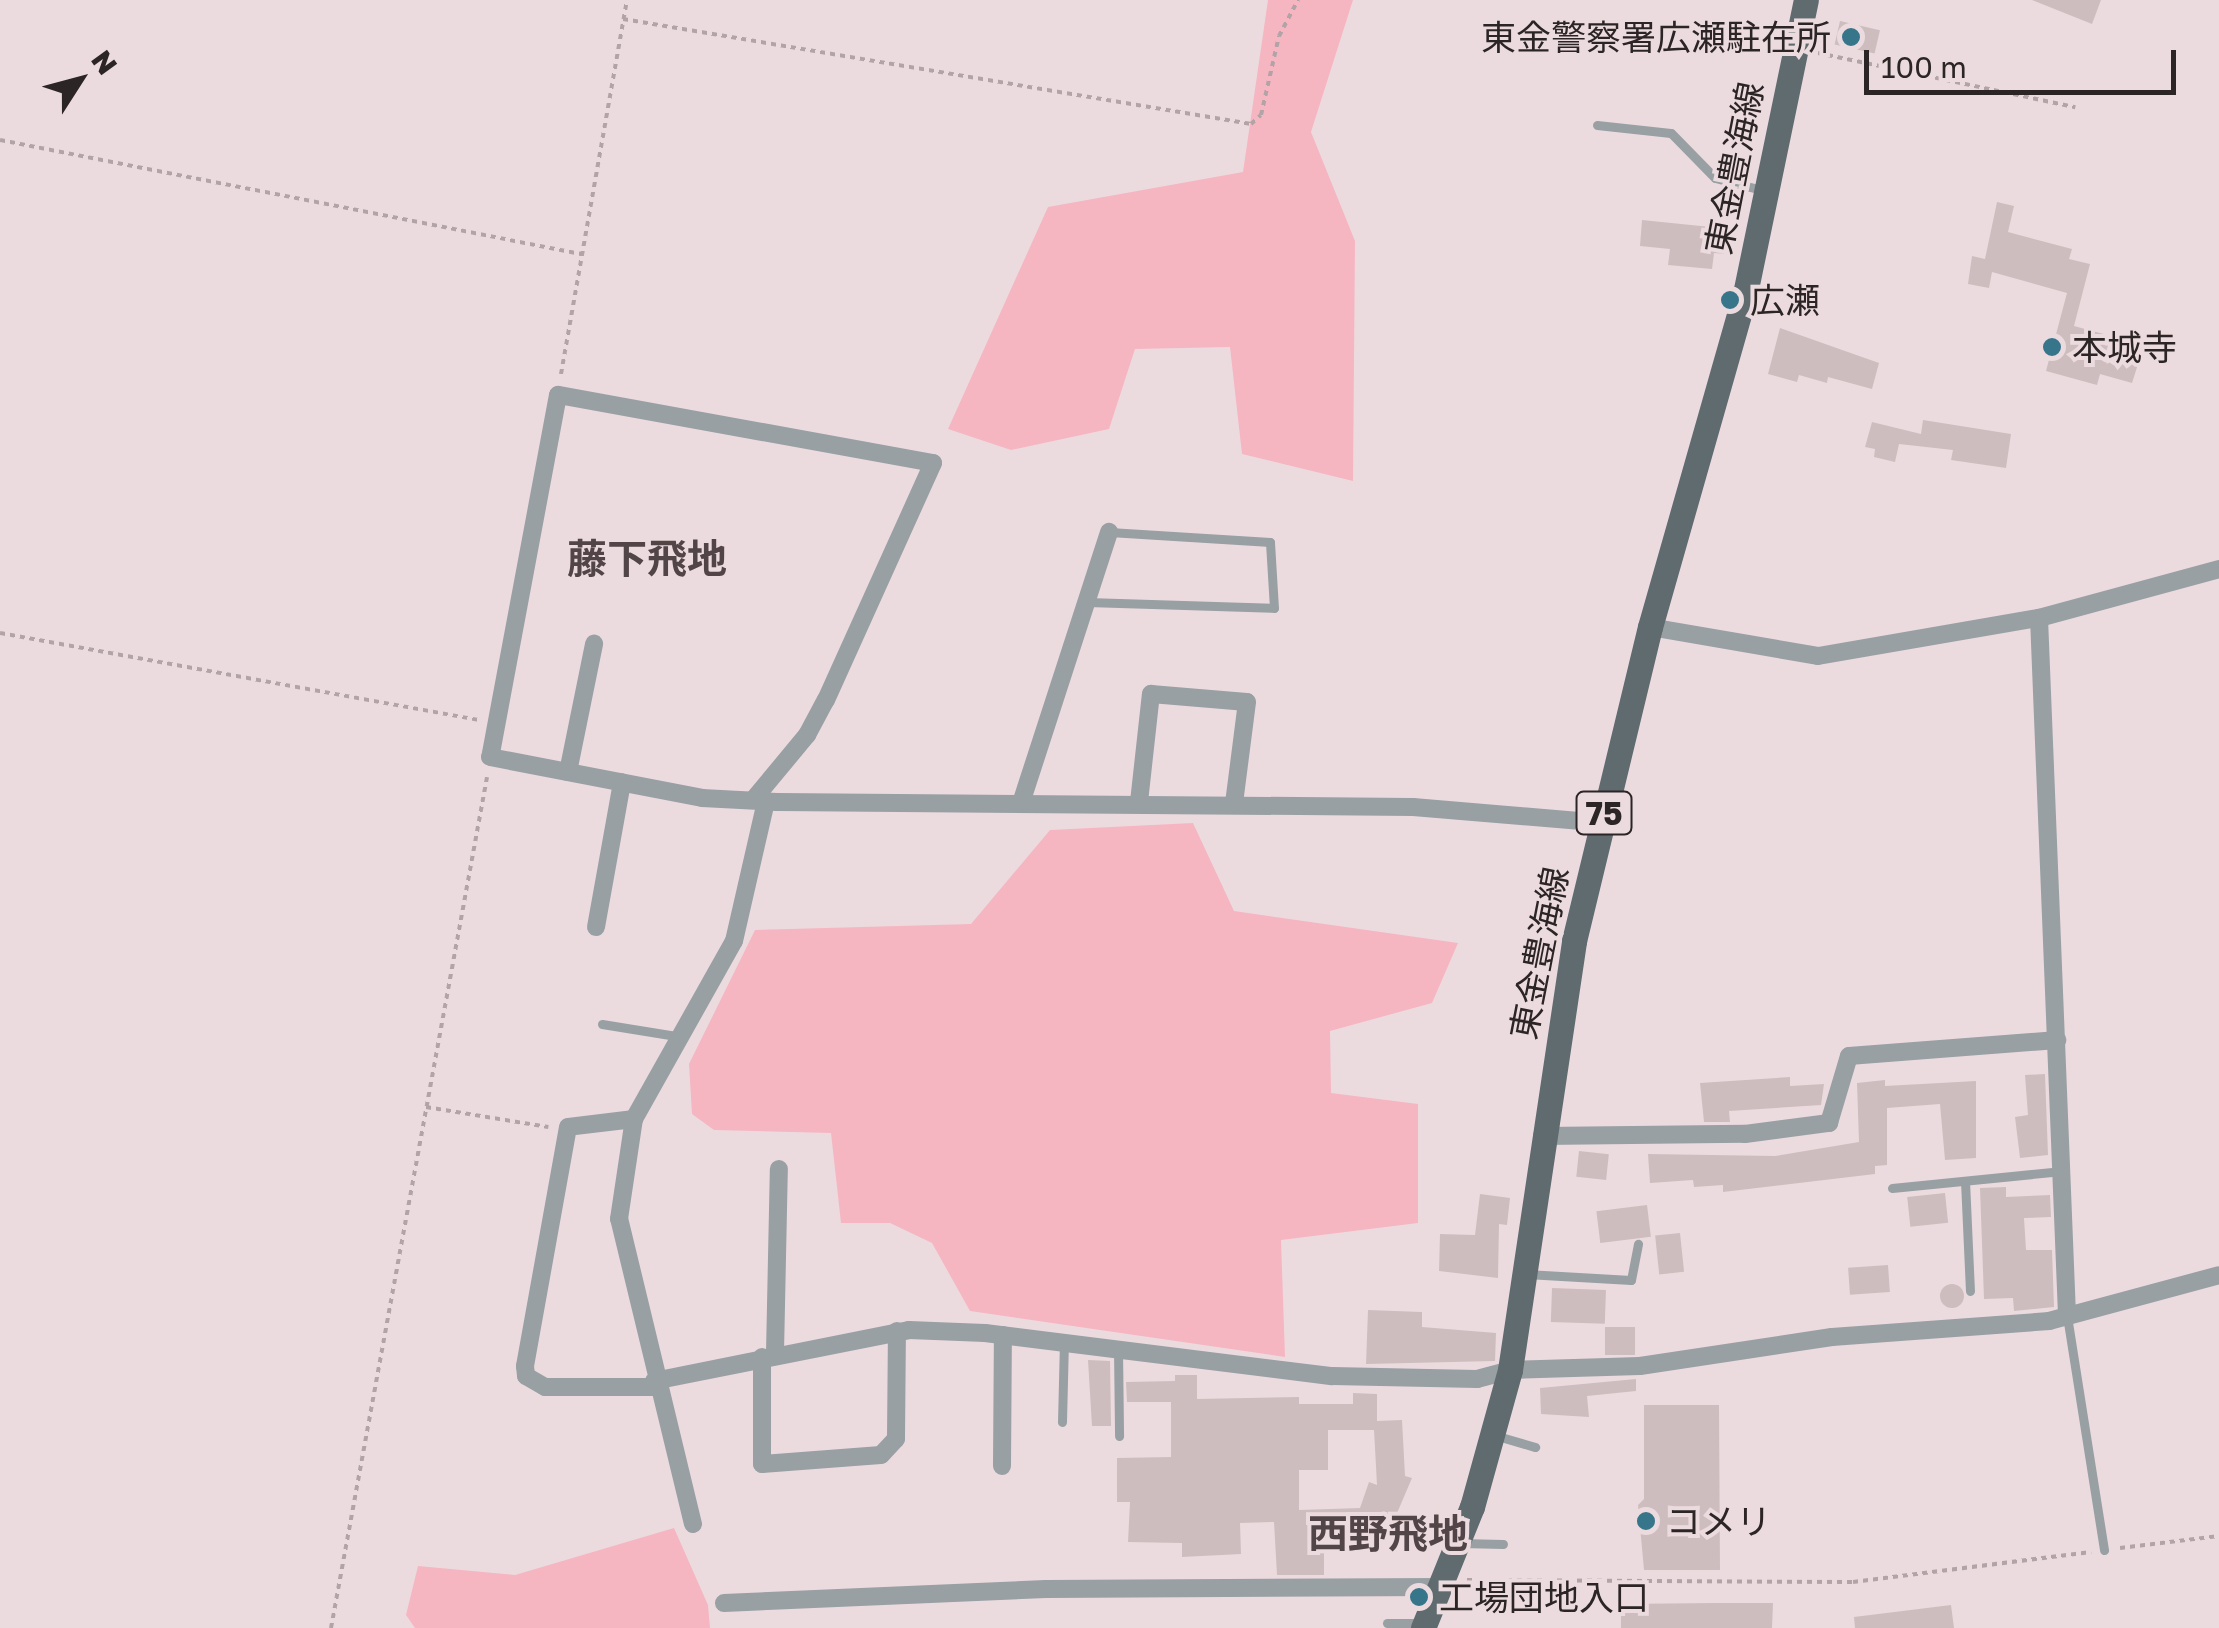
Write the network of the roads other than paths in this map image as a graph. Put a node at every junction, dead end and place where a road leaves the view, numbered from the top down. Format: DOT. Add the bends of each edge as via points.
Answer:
graph roads {
  1 [pos="1806,0"];
  2 [pos="1597,125"];
  3 [pos="1767,191"];
  4 [pos="1109,532"];
  5 [pos="2219,569"];
  6 [pos="1087,602"];
  7 [pos="2039,618"];
  8 [pos="1650,627"];
  9 [pos="594,644"];
  10 [pos="568,772"];
  11 [pos="622,782"];
  12 [pos="1022,800"];
  13 [pos="760,801"];
  14 [pos="1139,802"];
  15 [pos="1234,804"];
  16 [pos="1602,823"];
  17 [pos="596,927"];
  18 [pos="602,1024"];
  19 [pos="676,1036"];
  20 [pos="2056,1040"];
  21 [pos="634,1119"];
  22 [pos="1542,1136"];
  23 [pos="779,1168"];
  24 [pos="2062,1172"];
  25 [pos="1964,1181"];
  26 [pos="1892,1188"];
  27 [pos="1638,1244"];
  28 [pos="1525,1274"];
  29 [pos="2219,1275"];
  30 [pos="1970,1291"];
  31 [pos="2067,1316"];
  32 [pos="897,1331"];
  33 [pos="1003,1335"];
  34 [pos="1064,1342"];
  35 [pos="1118,1349"];
  36 [pos="769,1355"];
  37 [pos="1510,1370"];
  38 [pos="654,1384"];
  39 [pos="1062,1422"];
  40 [pos="1492,1435"];
  41 [pos="1119,1436"];
  42 [pos="1535,1446"];
  43 [pos="1002,1466"];
  44 [pos="692,1524"];
  45 [pos="1458,1542"];
  46 [pos="1503,1544"];
  47 [pos="2104,1550"];
  48 [pos="1441,1584"];
  49 [pos="724,1604"];
  50 [pos="1387,1623"];
  51 [pos="1424,1626"];
  1 -- 3 [label="main road, 東金豊海線 / 75"];
  2 -- 3 [label="lane" via="1672,133 1715,178"];
  3 -- 8 [label="main road, 東金豊海線 / 75" via="1746,289"];
  4 -- 6 [label="street"];
  4 -- 6 [label="lane" via="1270,542 1274,608"];
  5 -- 7 [label="street"];
  6 -- 12 [label="street"];
  7 -- 8 [label="street" via="1818,656"];
  7 -- 20 [label="street"];
  8 -- 16 [label="main road, 東金豊海線 / 75"];
  9 -- 10 [label="street"];
  10 -- 11 [label="street"];
  10 -- 13 [label="street" via="490,757 558,395 933,464 826,700"];
  11 -- 13 [label="street"];
  11 -- 17 [label="street"];
  12 -- 13 [label="street"];
  12 -- 14 [label="street"];
  13 -- 19 [label="street" via="734,941 707,995"];
  14 -- 15 [label="street"];
  14 -- 15 [label="street" via="1151,694 1247,702"];
  15 -- 16 [label="street" via="1412,807"];
  16 -- 22 [label="main road, 東金豊海線 / 75" via="1574,941"];
  18 -- 19 [label="lane"];
  19 -- 21 [label="street"];
  20 -- 22 [label="street" via="1849,1056 1829,1123 1746,1134"];
  20 -- 24 [label="street"];
  21 -- 38 [label="street" via="620,1236"];
  21 -- 38 [label="street" via="568,1127 526,1376 545,1386"];
  22 -- 28 [label="main road, 東金豊海線 / 75"];
  23 -- 36 [label="street"];
  24 -- 25 [label="lane"];
  24 -- 31 [label="street"];
  25 -- 26 [label="lane"];
  25 -- 30 [label="lane"];
  27 -- 28 [label="lane" via="1631,1280"];
  28 -- 37 [label="main road, 東金豊海線 / 75"];
  29 -- 31 [label="street"];
  31 -- 37 [label="street" via="1832,1337 1640,1366"];
  31 -- 47 [label="lane"];
  32 -- 33 [label="street"];
  32 -- 36 [label="street"];
  32 -- 36 [label="street" via="896,1438 881,1456 762,1464"];
  33 -- 34 [label="street"];
  33 -- 43 [label="street"];
  34 -- 35 [label="street"];
  34 -- 39 [label="lane"];
  35 -- 37 [label="street" via="1332,1376 1445,1380"];
  35 -- 41 [label="lane"];
  36 -- 38 [label="street"];
  37 -- 40 [label="main road, 東金豊海線 / 75"];
  38 -- 44 [label="street"];
  40 -- 42 [label="lane"];
  40 -- 45 [label="main road, 東金豊海線 / 75"];
  45 -- 46 [label="lane"];
  45 -- 48 [label="main road, 東金豊海線 / 75"];
  48 -- 49 [label="street" via="1046,1590"];
  48 -- 51 [label="main road, 東金豊海線 / 75"];
  50 -- 51 [label="lane"];
}
